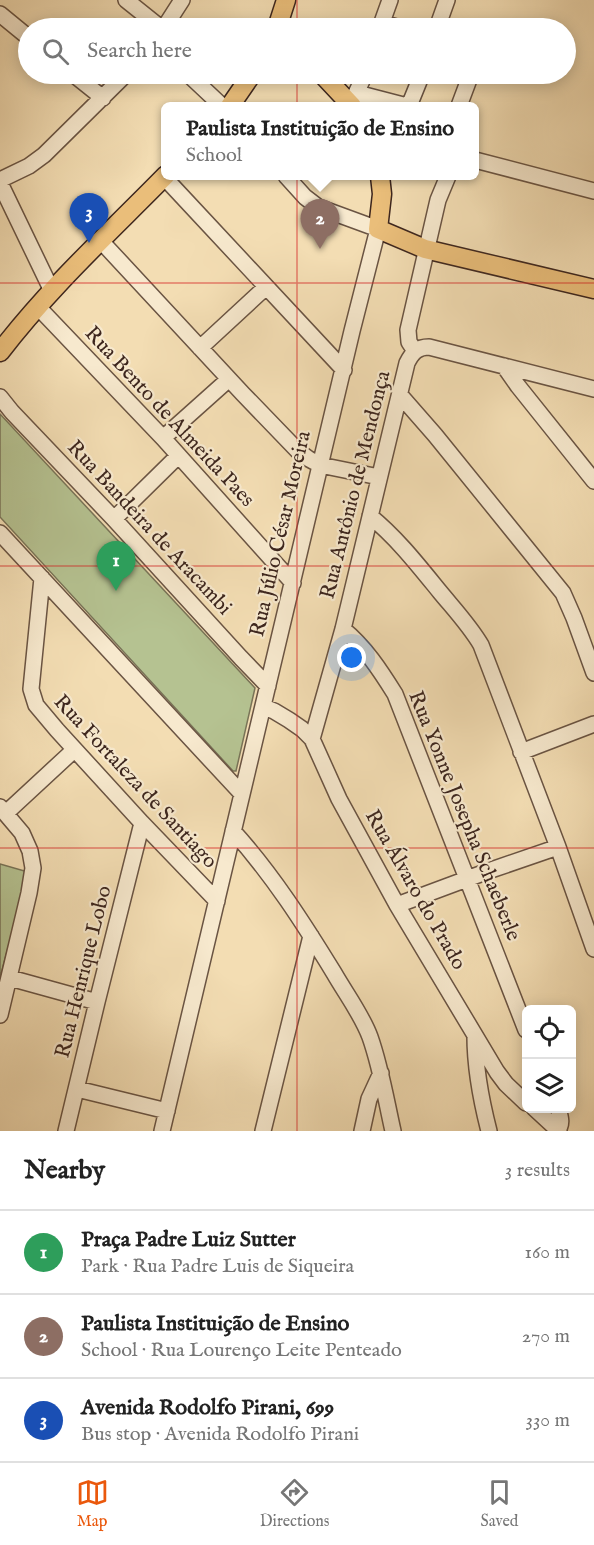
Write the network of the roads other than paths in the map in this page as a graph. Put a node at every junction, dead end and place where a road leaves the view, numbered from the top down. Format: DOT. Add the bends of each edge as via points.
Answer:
graph roads {
  1 [pos="126,0"];
  2 [pos="182,0"];
  3 [pos="286,0"];
  4 [pos="390,0"];
  5 [pos="447,0"];
  6 [pos="0,14"];
  7 [pos="150,18"];
  8 [pos="170,18"];
  9 [pos="280,18"];
  10 [pos="384,18"];
  11 [pos="441,18"];
  12 [pos="18,29"];
  13 [pos="86,84"];
  14 [pos="116,84"];
  15 [pos="199,84"];
  16 [pos="245,84"];
  17 [pos="333,84"];
  18 [pos="361,84"];
  19 [pos="418,84"];
  20 [pos="467,84"];
  21 [pos="103,98"];
  22 [pos="353,101"];
  23 [pos="218,102"];
  24 [pos="233,102"];
  25 [pos="410,102"];
  26 [pos="460,102"];
  27 [pos="479,161"];
  28 [pos="161,180"];
  29 [pos="169,180"];
  30 [pos="290,180"];
  31 [pos="380,180"];
  32 [pos="446,180"];
  33 [pos="0,182"];
  34 [pos="594,191"];
  35 [pos="378,229"];
  36 [pos="101,241"];
  37 [pos="425,249"];
  38 [pos="266,287"];
  39 [pos="594,289"];
  40 [pos="52,291"];
  41 [pos="38,306"];
  42 [pos="200,348"];
  43 [pos="415,351"];
  44 [pos="0,352"];
  45 [pos="504,366"];
  46 [pos="344,370"];
  47 [pos="229,379"];
  48 [pos="594,389"];
  49 [pos="400,395"];
  50 [pos="0,398"];
  51 [pos="163,438"];
  52 [pos="178,456"];
  53 [pos="320,465"];
  54 [pos="379,477"];
  55 [pos="594,482"];
  56 [pos="370,516"];
  57 [pos="114,519"];
  58 [pos="0,533"];
  59 [pos="42,578"];
  60 [pos="293,583"];
  61 [pos="343,629"];
  62 [pos="594,673"];
  63 [pos="268,686"];
  64 [pos="264,707"];
  65 [pos="594,724"];
  66 [pos="312,739"];
  67 [pos="74,750"];
  68 [pos="521,752"];
  69 [pos="242,794"];
  70 [pos="3,810"];
  71 [pos="142,823"];
  72 [pos="233,831"];
  73 [pos="558,848"];
  74 [pos="467,879"];
  75 [pos="218,901"];
  76 [pos="397,905"];
  77 [pos="311,936"];
  78 [pos="594,949"];
  79 [pos="10,978"];
  80 [pos="97,1002"];
  81 [pos="0,1015"];
  82 [pos="522,1020"];
  83 [pos="475,1034"];
  84 [pos="381,1073"];
  85 [pos="506,1084"];
  86 [pos="77,1089"];
  87 [pos="522,1098"];
  88 [pos="482,1100"];
  89 [pos="167,1111"];
  90 [pos="540,1113"];
  91 [pos="560,1113"];
  92 [pos="559,1130"];
  93 [pos="66,1131"];
  94 [pos="162,1131"];
  95 [pos="263,1131"];
  96 [pos="362,1131"];
  97 [pos="393,1131"];
  98 [pos="489,1131"];
  1 -- 7 [label="street"];
  2 -- 8 [label="street"];
  3 -- 9 [label="main road"];
  4 -- 10 [label="street"];
  5 -- 11 [label="street"];
  6 -- 12 [label="street"];
  13 -- 21 [label="street"];
  14 -- 21 [label="street"];
  15 -- 23 [label="street"];
  16 -- 24 [label="main road"];
  17 -- 22 [label="main road"];
  18 -- 22 [label="street"];
  19 -- 25 [label="street"];
  20 -- 26 [label="street"];
  21 -- 33 [label="street" via="44,155"];
  27 -- 34 [label="street"];
  28 -- 36 [label="main road"];
  29 -- 38 [label="street"];
  30 -- 35 [label="street" via="318,207"];
  31 -- 35 [label="main road, Rua Júlio César Moreira"];
  32 -- 37 [label="street, Rua Antônio de Mendonça"];
  33 -- 40 [label="street"];
  35 -- 37 [label="main road"];
  35 -- 46 [label="street, Rua Júlio César Moreira"];
  36 -- 40 [label="main road"];
  36 -- 42 [label="street"];
  37 -- 39 [label="main road"];
  37 -- 43 [label="street, Rua Antônio de Mendonça" via="408,330"];
  38 -- 42 [label="street"];
  38 -- 46 [label="street"];
  40 -- 41 [label="main road"];
  41 -- 44 [label="main road"];
  41 -- 51 [label="street, Rua Bento de Almeida Paes"];
  42 -- 47 [label="street"];
  43 -- 45 [label="street" via="429,347"];
  43 -- 49 [label="street, Rua Antônio de Mendonça" via="407,363"];
  45 -- 48 [label="street"];
  45 -- 55 [label="street"];
  46 -- 53 [label="street, Rua Júlio César Moreira"];
  47 -- 51 [label="street"];
  47 -- 53 [label="street" via="298,451"];
  49 -- 54 [label="street, Rua Antônio de Mendonça"];
  49 -- 62 [label="street" via="563,593"];
  50 -- 57 [label="street, Rua Bandeira de Aracambi"];
  51 -- 52 [label="street, Rua Bento de Almeida Paes"];
  52 -- 57 [label="street"];
  52 -- 60 [label="street, Rua Bento de Almeida Paes"];
  53 -- 54 [label="street"];
  53 -- 60 [label="street, Rua Júlio César Moreira"];
  54 -- 56 [label="street, Rua Antônio de Mendonça"];
  56 -- 61 [label="street, Rua Antônio de Mendonça"];
  56 -- 68 [label="street" via="400,543 476,637"];
  57 -- 63 [label="street, Rua Bandeira de Aracambi"];
  58 -- 59 [label="street"];
  59 -- 67 [label="street, Rua Fortaleza de Santiago" via="31,688 36,705"];
  59 -- 69 [label="street"];
  60 -- 63 [label="street, Rua Júlio César Moreira"];
  61 -- 66 [label="street, Rua Antônio de Mendonça"];
  61 -- 74 [label="street, Rua Yonne Josepha Schaeberle" via="370,657 395,694"];
  63 -- 64 [label="street, Rua Júlio César Moreira"];
  64 -- 66 [label="street, Rua Álvaro do Prado" via="289,720"];
  64 -- 69 [label="street, Rua Júlio César Moreira"];
  65 -- 68 [label="street"];
  66 -- 76 [label="street, Rua Álvaro do Prado" via="339,799"];
  67 -- 70 [label="street"];
  67 -- 71 [label="street, Rua Fortaleza de Santiago"];
  68 -- 73 [label="street"];
  69 -- 72 [label="street, Rua Júlio César Moreira"];
  70 -- 79 [label="street" via="22,833 33,868"];
  71 -- 75 [label="street, Rua Fortaleza de Santiago"];
  71 -- 80 [label="street, Rua Henrique Lobo"];
  72 -- 75 [label="street, Rua Júlio César Moreira"];
  72 -- 77 [label="street"];
  73 -- 74 [label="street"];
  73 -- 78 [label="street"];
  74 -- 76 [label="street"];
  74 -- 82 [label="street, Rua Yonne Josepha Schaeberle"];
  75 -- 89 [label="street, Rua Júlio César Moreira"];
  76 -- 83 [label="street, Rua Álvaro do Prado"];
  77 -- 84 [label="street" via="369,1035"];
  77 -- 95 [label="street"];
  79 -- 80 [label="street"];
  79 -- 81 [label="street"];
  80 -- 86 [label="street, Rua Henrique Lobo"];
  83 -- 85 [label="street, Rua Álvaro do Prado"];
  83 -- 88 [label="street"];
  84 -- 96 [label="street" via="369,1099"];
  84 -- 97 [label="street"];
  85 -- 87 [label="street, Rua Álvaro do Prado"];
  85 -- 88 [label="street" via="491,1088"];
  86 -- 89 [label="street"];
  86 -- 93 [label="street, Rua Henrique Lobo"];
  88 -- 98 [label="street"];
  89 -- 94 [label="street, Rua Júlio César Moreira"];
  90 -- 92 [label="street"];
  91 -- 92 [label="street"];
}
